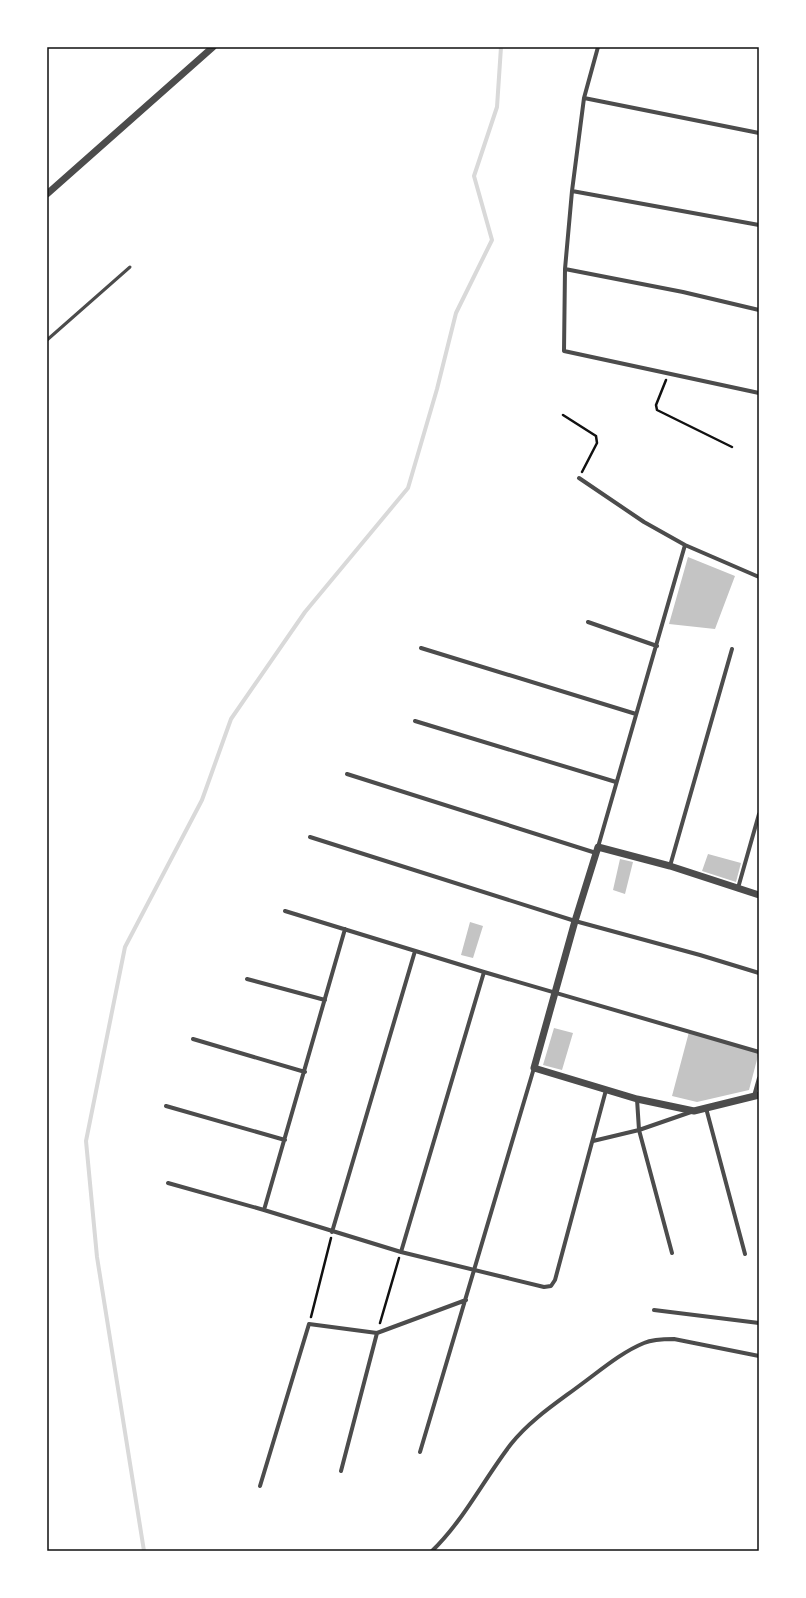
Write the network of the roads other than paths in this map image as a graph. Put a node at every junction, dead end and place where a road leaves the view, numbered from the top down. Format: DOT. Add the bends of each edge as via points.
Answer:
graph roads {
  1 [pos="213,47"];
  2 [pos="598,47"];
  3 [pos="584,98"];
  4 [pos="759,132"];
  5 [pos="572,192"];
  6 [pos="47,194"];
  7 [pos="759,225"];
  8 [pos="130,267"];
  9 [pos="565,269"];
  10 [pos="759,310"];
  11 [pos="47,340"];
  12 [pos="759,393"];
  13 [pos="579,478"];
  14 [pos="685,545"];
  15 [pos="759,578"];
  16 [pos="588,622"];
  17 [pos="657,646"];
  18 [pos="421,648"];
  19 [pos="732,649"];
  20 [pos="636,714"];
  21 [pos="415,721"];
  22 [pos="347,774"];
  23 [pos="616,782"];
  24 [pos="759,814"];
  25 [pos="310,837"];
  26 [pos="597,850"];
  27 [pos="670,866"];
  28 [pos="738,888"];
  29 [pos="759,895"];
  30 [pos="285,911"];
  31 [pos="575,921"];
  32 [pos="345,930"];
  33 [pos="415,950"];
  34 [pos="484,972"];
  35 [pos="759,973"];
  36 [pos="247,979"];
  37 [pos="556,993"];
  38 [pos="325,1000"];
  39 [pos="193,1039"];
  40 [pos="759,1052"];
  41 [pos="534,1068"];
  42 [pos="305,1072"];
  43 [pos="759,1078"];
  44 [pos="606,1090"];
  45 [pos="756,1095"];
  46 [pos="637,1099"];
  47 [pos="166,1106"];
  48 [pos="706,1108"];
  49 [pos="694,1111"];
  50 [pos="639,1130"];
  51 [pos="285,1140"];
  52 [pos="593,1141"];
  53 [pos="168,1183"];
  54 [pos="264,1210"];
  55 [pos="332,1232"];
  56 [pos="401,1252"];
  57 [pos="672,1253"];
  58 [pos="745,1254"];
  59 [pos="474,1271"];
  60 [pos="466,1300"];
  61 [pos="654,1310"];
  62 [pos="759,1323"];
  63 [pos="377,1334"];
  64 [pos="759,1356"];
  65 [pos="420,1452"];
  66 [pos="341,1471"];
  67 [pos="260,1486"];
  68 [pos="432,1551"];
  1 -- 6 [label="street"];
  2 -- 3 [label="street"];
  3 -- 4 [label="street"];
  3 -- 5 [label="street"];
  5 -- 7 [label="street"];
  5 -- 9 [label="street"];
  8 -- 11 [label="lane"];
  9 -- 10 [label="street"];
  9 -- 12 [label="street" via="564,351"];
  13 -- 14 [label="street" via="644,522"];
  14 -- 15 [label="street"];
  14 -- 17 [label="street"];
  16 -- 17 [label="street"];
  17 -- 20 [label="street"];
  18 -- 20 [label="street"];
  19 -- 27 [label="street"];
  20 -- 23 [label="street"];
  21 -- 23 [label="street"];
  22 -- 26 [label="street"];
  23 -- 26 [label="street"];
  24 -- 28 [label="street"];
  25 -- 31 [label="street"];
  26 -- 27 [label="street"];
  26 -- 31 [label="street"];
  27 -- 28 [label="street"];
  28 -- 29 [label="street"];
  30 -- 32 [label="street"];
  31 -- 35 [label="street" via="700,954"];
  31 -- 37 [label="street"];
  32 -- 33 [label="street"];
  32 -- 38 [label="street"];
  33 -- 34 [label="street"];
  33 -- 55 [label="street"];
  34 -- 37 [label="street"];
  34 -- 56 [label="street"];
  36 -- 38 [label="street"];
  37 -- 40 [label="street"];
  37 -- 41 [label="street"];
  38 -- 42 [label="street"];
  39 -- 42 [label="street"];
  41 -- 44 [label="street"];
  41 -- 59 [label="street"];
  42 -- 51 [label="street"];
  43 -- 45 [label="street"];
  44 -- 46 [label="street"];
  44 -- 52 [label="street"];
  45 -- 48 [label="street"];
  46 -- 49 [label="street"];
  46 -- 50 [label="street"];
  47 -- 51 [label="street"];
  48 -- 49 [label="street"];
  48 -- 58 [label="street"];
  49 -- 50 [label="street"];
  50 -- 52 [label="street"];
  50 -- 57 [label="street"];
  51 -- 54 [label="street"];
  52 -- 59 [label="street" via="555,1280 551,1286 544,1287"];
  53 -- 54 [label="street"];
  54 -- 55 [label="street"];
  55 -- 56 [label="street"];
  56 -- 59 [label="street"];
  59 -- 60 [label="street"];
  60 -- 63 [label="street"];
  60 -- 65 [label="street"];
  61 -- 62 [label="street"];
  63 -- 66 [label="street"];
  63 -- 67 [label="street" via="309,1324"];
  64 -- 68 [label="street" via="674,1339 645,1342 633,1348 540,1415 522,1431 469,1506"];
}
